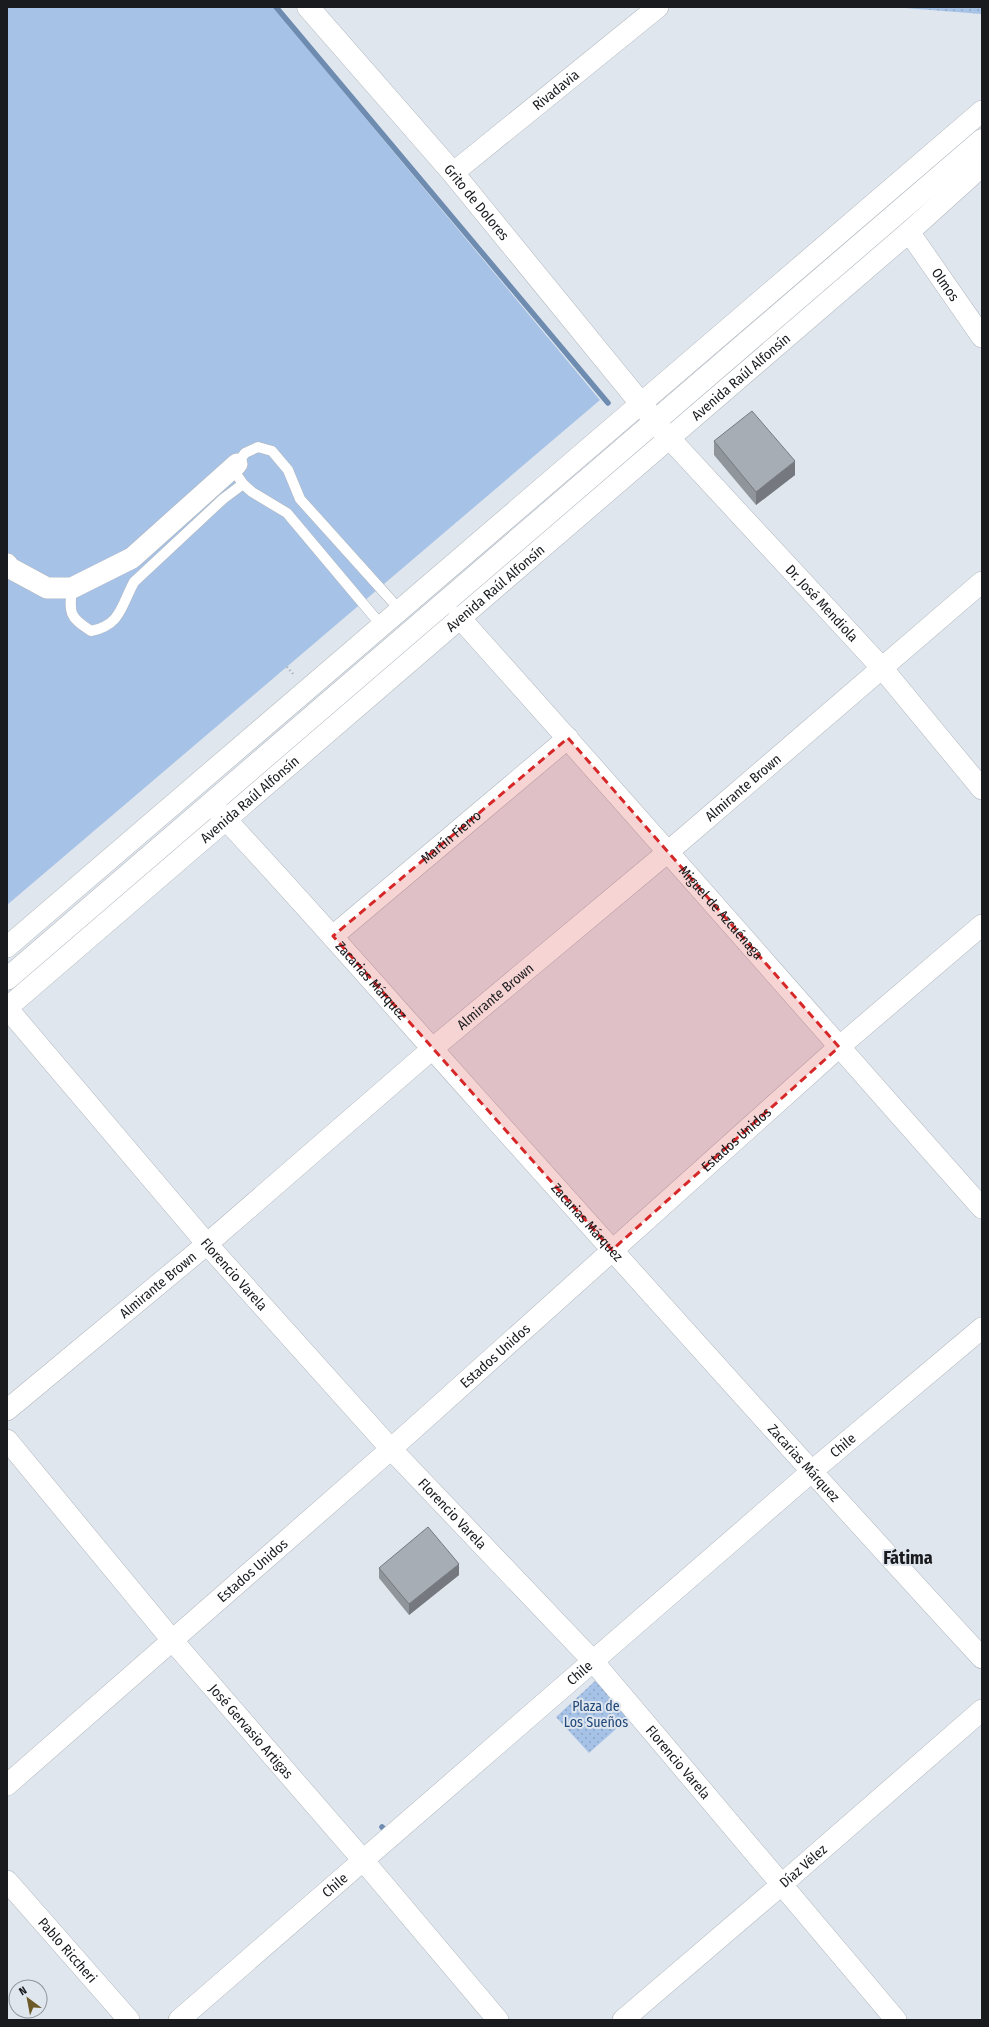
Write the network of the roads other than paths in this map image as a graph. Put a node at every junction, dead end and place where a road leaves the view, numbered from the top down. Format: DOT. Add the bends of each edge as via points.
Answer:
graph roads {
  1 [pos="308,7"];
  2 [pos="658,7"];
  3 [pos="982,111"];
  4 [pos="982,140"];
  5 [pos="982,166"];
  6 [pos="454,173"];
  7 [pos="909,232"];
  8 [pos="982,337"];
  9 [pos="641,403"];
  10 [pos="662,430"];
  11 [pos="237,464"];
  12 [pos="243,484"];
  13 [pos="7,564"];
  14 [pos="982,582"];
  15 [pos="72,588"];
  16 [pos="400,609"];
  17 [pos="459,617"];
  18 [pos="381,625"];
  19 [pos="882,668"];
  20 [pos="568,738"];
  21 [pos="195,786"];
  22 [pos="982,789"];
  23 [pos="218,812"];
  24 [pos="669,851"];
  25 [pos="982,925"];
  26 [pos="333,936"];
  27 [pos="7,947"];
  28 [pos="7,979"];
  29 [pos="7,1008"];
  30 [pos="839,1047"];
  31 [pos="432,1049"];
  32 [pos="982,1208"];
  33 [pos="207,1244"];
  34 [pos="612,1250"];
  35 [pos="982,1328"];
  36 [pos="7,1410"];
  37 [pos="7,1440"];
  38 [pos="391,1449"];
  39 [pos="811,1472"];
  40 [pos="172,1640"];
  41 [pos="982,1658"];
  42 [pos="592,1660"];
  43 [pos="982,1710"];
  44 [pos="7,1785"];
  45 [pos="362,1859"];
  46 [pos="7,1881"];
  47 [pos="781,1885"];
  48 [pos="128,2020"];
  49 [pos="179,2020"];
  50 [pos="498,2020"];
  51 [pos="624,2020"];
  52 [pos="896,2020"];
  1 -- 6 [label="main road, Grito de Dolores"];
  2 -- 6 [label="street, Rivadavia"];
  3 -- 9 [label="street"];
  4 -- 10 [label="main road, Avenida Raúl Alfonsín"];
  5 -- 7 [label="street, Avenida Raúl Alfonsín"];
  6 -- 9 [label="main road, Grito de Dolores"];
  7 -- 8 [label="street, Olmos"];
  7 -- 10 [label="street, Avenida Raúl Alfonsín"];
  9 -- 10 [label="main road, Grito de Dolores"];
  9 -- 16 [label="street"];
  10 -- 17 [label="street, Avenida Raúl Alfonsín"];
  10 -- 19 [label="street, Dr. José Mendiola"];
  10 -- 23 [label="main road, Avenida Raúl Alfonsín"];
  11 -- 12 [label="lane" via="238,475"];
  11 -- 15 [label="street" via="132,558"];
  11 -- 16 [label="lane" via="245,453 258,448 272,451 288,470 300,499"];
  12 -- 15 [label="lane" via="223,499 134,582 119,616 105,628 91,631 76,621 69,610"];
  12 -- 18 [label="lane" via="287,513"];
  13 -- 15 [label="street" via="47,588"];
  14 -- 19 [label="street, Almirante Brown"];
  16 -- 18 [label="street"];
  17 -- 20 [label="street, Miguel de Azcuénaga"];
  17 -- 23 [label="street, Avenida Raúl Alfonsín"];
  18 -- 21 [label="street"];
  19 -- 22 [label="street, Dr. José Mendiola"];
  19 -- 24 [label="street, Almirante Brown"];
  20 -- 24 [label="street, Miguel de Azcuénaga"];
  20 -- 26 [label="street, Martín Fierro"];
  21 -- 23 [label="street, Zacarias Márquez"];
  21 -- 27 [label="street"];
  23 -- 26 [label="street, Zacarias Márquez"];
  23 -- 28 [label="main road, Avenida Raúl Alfonsín"];
  23 -- 29 [label="street, Avenida Raúl Alfonsín"];
  24 -- 30 [label="street, Miguel de Azcuénaga"];
  24 -- 31 [label="street, Almirante Brown"];
  25 -- 30 [label="street, Estados Unidos"];
  26 -- 31 [label="street, Zacarias Márquez"];
  29 -- 33 [label="street, Florencio Varela"];
  30 -- 32 [label="street, Miguel de Azcuénaga"];
  30 -- 34 [label="street, Estados Unidos"];
  31 -- 33 [label="street, Almirante Brown"];
  31 -- 34 [label="street, Zacarias Márquez"];
  33 -- 36 [label="street, Almirante Brown"];
  33 -- 38 [label="street, Florencio Varela"];
  34 -- 38 [label="street, Estados Unidos"];
  34 -- 39 [label="street, Zacarias Márquez"];
  35 -- 39 [label="street, Chile"];
  37 -- 40 [label="street, José Gervasio Artigas"];
  38 -- 40 [label="street, Estados Unidos"];
  38 -- 42 [label="street, Florencio Varela"];
  39 -- 41 [label="street, Zacarias Márquez"];
  39 -- 42 [label="street, Chile"];
  40 -- 44 [label="street, Estados Unidos"];
  40 -- 45 [label="street, José Gervasio Artigas"];
  42 -- 45 [label="street, Chile"];
  42 -- 47 [label="street, Florencio Varela"];
  43 -- 47 [label="street, Díaz Vélez"];
  45 -- 49 [label="street, Chile"];
  45 -- 50 [label="street, José Gervasio Artigas"];
  46 -- 48 [label="street, Pablo Riccheri"];
  47 -- 51 [label="street, Díaz Vélez"];
  47 -- 52 [label="street, Florencio Varela"];
}
